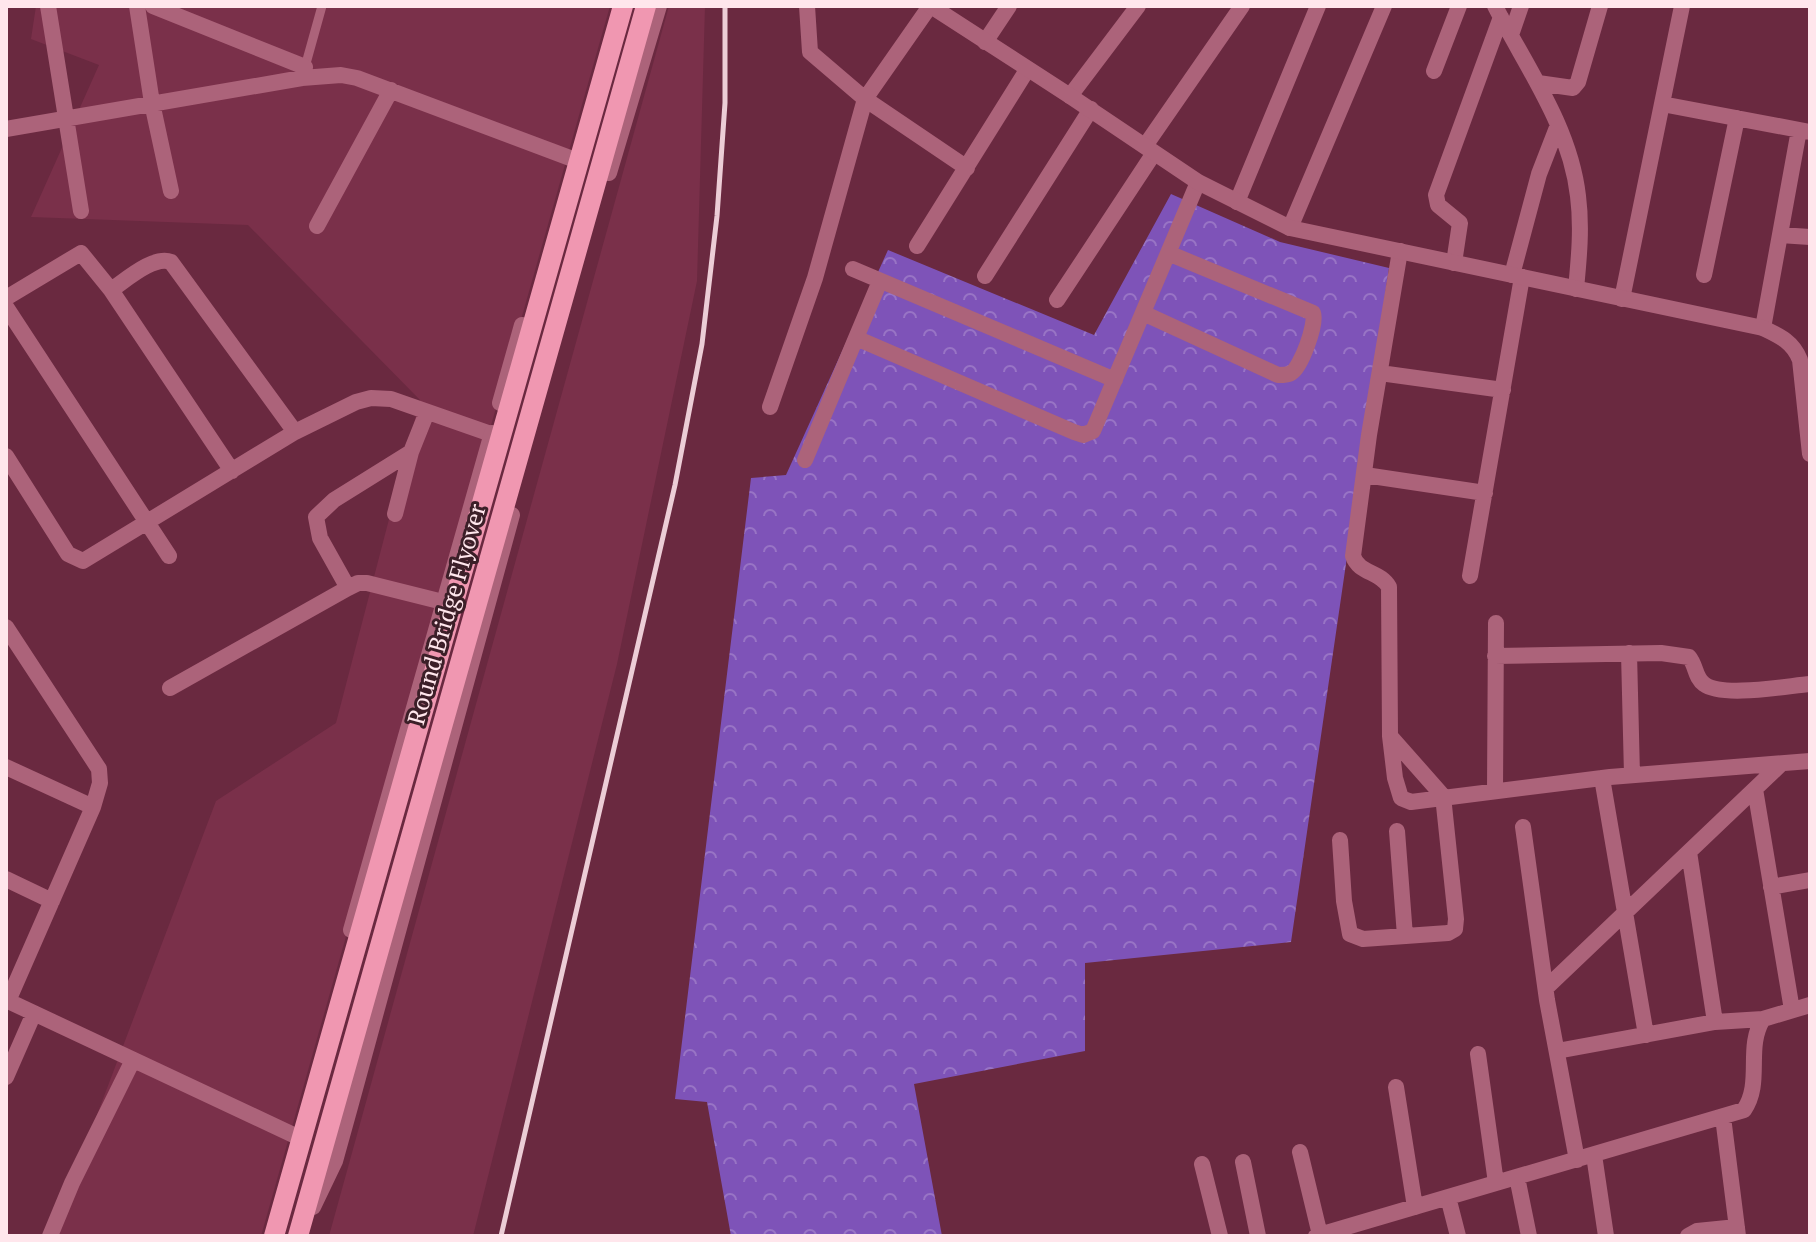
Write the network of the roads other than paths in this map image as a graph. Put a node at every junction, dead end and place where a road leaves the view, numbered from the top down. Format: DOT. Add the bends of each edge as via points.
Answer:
graph roads {
  1 [pos="48,6"];
  2 [pos="137,6"];
  3 [pos="153,6"];
  4 [pos="322,6"];
  5 [pos="614,6"];
  6 [pos="623,6"];
  7 [pos="646,6"];
  8 [pos="659,6"];
  9 [pos="807,6"];
  10 [pos="930,6"];
  11 [pos="1009,6"];
  12 [pos="1138,6"];
  13 [pos="1242,6"];
  14 [pos="1318,6"];
  15 [pos="1384,6"];
  16 [pos="1459,6"];
  17 [pos="1521,6"];
  18 [pos="1600,6"];
  19 [pos="1682,6"];
  20 [pos="1498,12"];
  21 [pos="1511,35"];
  22 [pos="985,42"];
  23 [pos="1027,70"];
  24 [pos="1434,71"];
  25 [pos="303,72"];
  26 [pos="1538,83"];
  27 [pos="391,90"];
  28 [pos="1070,96"];
  29 [pos="865,99"];
  30 [pos="152,103"];
  31 [pos="1662,104"];
  32 [pos="1091,109"];
  33 [pos="1737,118"];
  34 [pos="66,119"];
  35 [pos="1558,125"];
  36 [pos="6,129"];
  37 [pos="1807,132"];
  38 [pos="1150,149"];
  39 [pos="570,158"];
  40 [pos="967,168"];
  41 [pos="1198,182"];
  42 [pos="171,191"];
  43 [pos="1237,202"];
  44 [pos="81,211"];
  45 [pos="317,226"];
  46 [pos="1290,228"];
  47 [pos="1780,235"];
  48 [pos="1810,237"];
  49 [pos="917,246"];
  50 [pos="1400,251"];
  51 [pos="1168,253"];
  52 [pos="1454,263"];
  53 [pos="853,269"];
  54 [pos="1704,275"];
  55 [pos="985,276"];
  56 [pos="1517,276"];
  57 [pos="880,281"];
  58 [pos="1576,289"];
  59 [pos="111,290"];
  60 [pos="6,298"];
  61 [pos="1622,299"];
  62 [pos="1057,300"];
  63 [pos="6,307"];
  64 [pos="1143,313"];
  65 [pos="1763,328"];
  66 [pos="856,338"];
  67 [pos="1380,373"];
  68 [pos="1115,380"];
  69 [pos="1503,390"];
  70 [pos="770,407"];
  71 [pos="427,412"];
  72 [pos="295,432"];
  73 [pos="491,434"];
  74 [pos="411,452"];
  75 [pos="1810,454"];
  76 [pos="6,456"];
  77 [pos="805,460"];
  78 [pos="232,471"];
  79 [pos="1365,475"];
  80 [pos="1485,493"];
  81 [pos="395,514"];
  82 [pos="149,522"];
  83 [pos="169,556"];
  84 [pos="1470,576"];
  85 [pos="348,588"];
  86 [pos="443,602"];
  87 [pos="1496,623"];
  88 [pos="6,627"];
  89 [pos="1629,653"];
  90 [pos="1495,656"];
  91 [pos="1810,684"];
  92 [pos="170,688"];
  93 [pos="1390,736"];
  94 [pos="1810,761"];
  95 [pos="1780,765"];
  96 [pos="6,767"];
  97 [pos="1632,775"];
  98 [pos="1602,778"];
  99 [pos="1755,789"];
  100 [pos="1495,790"];
  101 [pos="1443,796"];
  102 [pos="93,807"];
  103 [pos="1523,827"];
  104 [pos="1397,831"];
  105 [pos="1340,840"];
  106 [pos="1689,852"];
  107 [pos="6,879"];
  108 [pos="1810,880"];
  109 [pos="1771,887"];
  110 [pos="52,901"];
  111 [pos="1625,915"];
  112 [pos="1405,936"];
  113 [pos="1546,988"];
  114 [pos="7,1001"];
  115 [pos="1810,1005"];
  116 [pos="1792,1010"];
  117 [pos="34,1013"];
  118 [pos="1763,1019"];
  119 [pos="1715,1022"];
  120 [pos="1646,1035"];
  121 [pos="1557,1051"];
  122 [pos="1478,1054"];
  123 [pos="133,1060"];
  124 [pos="6,1077"];
  125 [pos="1396,1087"];
  126 [pos="1723,1117"];
  127 [pos="301,1131"];
  128 [pos="1300,1152"];
  129 [pos="1594,1155"];
  130 [pos="1577,1160"];
  131 [pos="1243,1162"];
  132 [pos="1202,1164"];
  133 [pos="1517,1177"];
  134 [pos="1496,1183"];
  135 [pos="1448,1197"];
  136 [pos="1415,1207"];
  137 [pos="1738,1232"];
  138 [pos="50,1236"];
  139 [pos="265,1236"];
  140 [pos="274,1236"];
  141 [pos="298,1236"];
  142 [pos="1220,1236"];
  143 [pos="1258,1236"];
  144 [pos="1318,1236"];
  145 [pos="1458,1236"];
  146 [pos="1529,1236"];
  147 [pos="1606,1236"];
  148 [pos="1688,1236"];
  1 -- 34 [label="street"];
  2 -- 30 [label="street"];
  3 -- 25 [label="street"];
  4 -- 25 [label="lane"];
  5 -- 39 [label="street"];
  6 -- 127 [label="main road, Round Bridge Flyover"];
  7 -- 141 [label="main road, Round Bridge Flyover"];
  8 -- 141 [label="street" via="565,321 339,1148"];
  9 -- 29 [label="street" via="810,52"];
  10 -- 22 [label="street"];
  10 -- 29 [label="street"];
  11 -- 22 [label="street"];
  12 -- 28 [label="street"];
  13 -- 38 [label="street"];
  14 -- 43 [label="street"];
  15 -- 46 [label="street"];
  16 -- 24 [label="street"];
  17 -- 21 [label="street"];
  18 -- 26 [label="street" via="1578,82 1573,88"];
  19 -- 31 [label="street"];
  20 -- 21 [label="street"];
  20 -- 52 [label="street" via="1436,195 1438,205 1460,223"];
  21 -- 26 [label="street"];
  22 -- 23 [label="street"];
  23 -- 28 [label="street"];
  23 -- 40 [label="street"];
  25 -- 27 [label="street" via="349,76"];
  25 -- 30 [label="street"];
  26 -- 35 [label="street"];
  27 -- 39 [label="street"];
  27 -- 45 [label="street"];
  28 -- 32 [label="street"];
  29 -- 40 [label="street"];
  29 -- 70 [label="street" via="815,278"];
  30 -- 34 [label="street"];
  30 -- 42 [label="street"];
  31 -- 33 [label="street"];
  31 -- 61 [label="street"];
  32 -- 38 [label="street"];
  32 -- 55 [label="street"];
  33 -- 37 [label="street"];
  33 -- 54 [label="street"];
  34 -- 36 [label="street"];
  34 -- 44 [label="street"];
  35 -- 56 [label="street" via="1539,174"];
  35 -- 58 [label="street" via="1578,194"];
  37 -- 47 [label="street"];
  38 -- 41 [label="street"];
  38 -- 62 [label="street"];
  39 -- 73 [label="street"];
  40 -- 49 [label="street"];
  41 -- 43 [label="street"];
  41 -- 51 [label="street"];
  43 -- 46 [label="street"];
  46 -- 50 [label="street"];
  47 -- 48 [label="street"];
  47 -- 65 [label="street"];
  50 -- 52 [label="street"];
  50 -- 67 [label="street"];
  51 -- 64 [label="street"];
  51 -- 64 [label="street" via="1313,313 1316,323 1296,368 1278,375"];
  52 -- 56 [label="street"];
  53 -- 57 [label="street"];
  56 -- 58 [label="street"];
  56 -- 69 [label="street"];
  57 -- 66 [label="street"];
  57 -- 68 [label="street"];
  58 -- 61 [label="street"];
  59 -- 60 [label="street" via="81,253"];
  59 -- 72 [label="street" via="156,262 171,262"];
  59 -- 78 [label="street"];
  61 -- 65 [label="street"];
  63 -- 82 [label="street"];
  64 -- 68 [label="street"];
  65 -- 75 [label="street" via="1788,341 1800,360"];
  66 -- 68 [label="street" via="1083,435 1093,431"];
  66 -- 77 [label="street"];
  67 -- 69 [label="street"];
  67 -- 79 [label="street"];
  69 -- 80 [label="street"];
  71 -- 72 [label="street" via="371,398"];
  71 -- 73 [label="street"];
  71 -- 74 [label="street"];
  72 -- 78 [label="street"];
  73 -- 86 [label="street"];
  74 -- 81 [label="street"];
  74 -- 85 [label="street" via="316,517 320,538"];
  76 -- 82 [label="street" via="75,559 92,557"];
  78 -- 82 [label="street"];
  79 -- 80 [label="street"];
  79 -- 93 [label="street" via="1353,556 1389,587"];
  80 -- 84 [label="street"];
  82 -- 83 [label="street"];
  85 -- 86 [label="street" via="367,583"];
  85 -- 92 [label="street"];
  86 -- 127 [label="street"];
  87 -- 90 [label="street"];
  88 -- 102 [label="street" via="99,769"];
  89 -- 90 [label="street"];
  89 -- 91 [label="street" via="1689,657 1699,680 1722,690"];
  89 -- 97 [label="street"];
  90 -- 100 [label="street"];
  93 -- 101 [label="street"];
  93 -- 101 [label="street" via="1401,798 1411,802"];
  94 -- 95 [label="street"];
  95 -- 97 [label="street"];
  95 -- 99 [label="street"];
  96 -- 102 [label="street"];
  97 -- 98 [label="street"];
  98 -- 100 [label="street"];
  98 -- 111 [label="street"];
  99 -- 106 [label="street"];
  99 -- 109 [label="street"];
  100 -- 101 [label="street"];
  101 -- 112 [label="street" via="1456,927 1448,933"];
  102 -- 110 [label="street"];
  103 -- 113 [label="street"];
  104 -- 112 [label="street"];
  105 -- 112 [label="street" via="1350,934 1363,939"];
  106 -- 111 [label="street"];
  106 -- 119 [label="street"];
  107 -- 110 [label="street"];
  108 -- 109 [label="street"];
  109 -- 116 [label="street"];
  110 -- 114 [label="street"];
  111 -- 113 [label="street"];
  111 -- 120 [label="street"];
  113 -- 121 [label="street"];
  114 -- 117 [label="street"];
  115 -- 116 [label="street"];
  116 -- 118 [label="street"];
  117 -- 123 [label="street"];
  117 -- 124 [label="street"];
  118 -- 119 [label="street"];
  118 -- 126 [label="street" via="1754,1036 1750,1101 1744,1110"];
  119 -- 120 [label="street"];
  120 -- 121 [label="street"];
  121 -- 130 [label="street"];
  122 -- 134 [label="street"];
  123 -- 127 [label="street"];
  123 -- 138 [label="street"];
  125 -- 136 [label="street"];
  126 -- 129 [label="street"];
  126 -- 137 [label="street"];
  127 -- 139 [label="street"];
  127 -- 140 [label="main road, Round Bridge Flyover"];
  128 -- 144 [label="street"];
  129 -- 130 [label="street"];
  129 -- 147 [label="street"];
  130 -- 133 [label="street"];
  131 -- 143 [label="street"];
  132 -- 142 [label="street"];
  133 -- 134 [label="street"];
  133 -- 146 [label="street"];
  134 -- 135 [label="street"];
  135 -- 136 [label="street"];
  135 -- 145 [label="street"];
  136 -- 144 [label="street"];
  137 -- 148 [label="street" via="1697,1231"];
}
